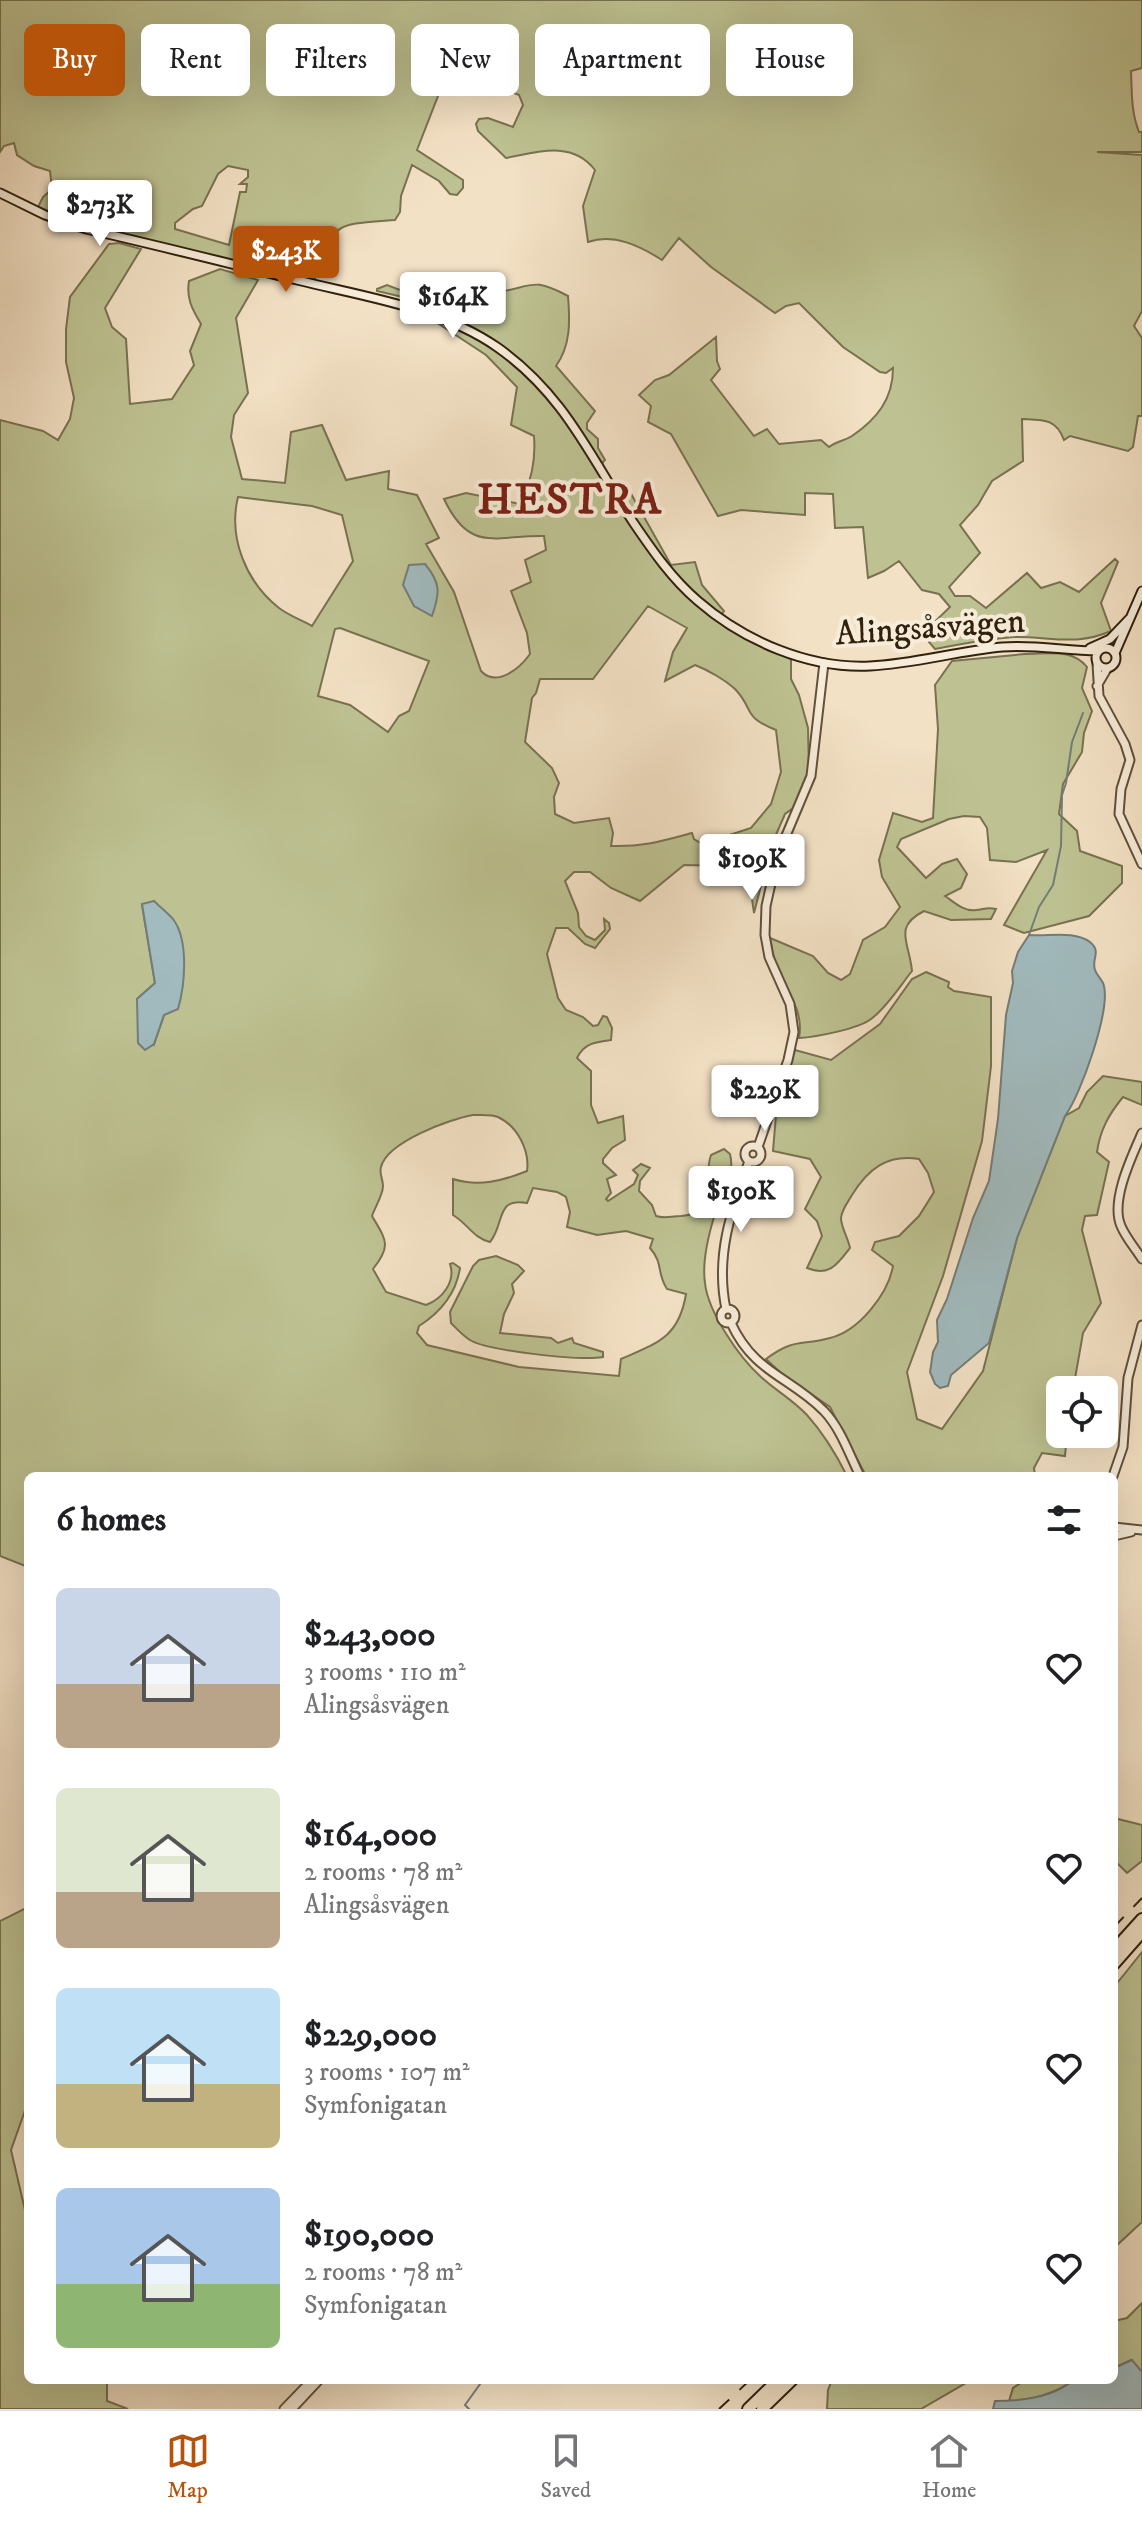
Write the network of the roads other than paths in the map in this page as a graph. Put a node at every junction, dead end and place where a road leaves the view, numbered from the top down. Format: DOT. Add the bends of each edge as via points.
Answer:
graph roads {
  1 [pos="0,193"];
  2 [pos="1142,591"];
  3 [pos="1129,619"];
  4 [pos="1070,649"];
  5 [pos="1102,650"];
  6 [pos="1115,653"];
  7 [pos="1096,662"];
  8 [pos="824,663"];
  9 [pos="1107,669"];
  10 [pos="1097,686"];
  11 [pos="1142,864"];
  12 [pos="1142,1133"];
  13 [pos="1142,1259"];
  14 [pos="1142,1325"];
  15 [pos="858,1472"];
  16 [pos="1114,1472"];
  17 [pos="1118,1527"];
  18 [pos="1140,1530"];
  19 [pos="1118,1535"];
  20 [pos="1142,1919"];
  21 [pos="1142,1932"];
  22 [pos="1118,1946"];
  23 [pos="1118,1959"];
  24 [pos="308,2384"];
  25 [pos="315,2384"];
  26 [pos="774,2384"];
  27 [pos="788,2384"];
  28 [pos="764,2407"];
  29 [pos="284,2409"];
  30 [pos="292,2409"];
  31 [pos="748,2409"];
  1 -- 8 [label="street, Alingsåsvägen" via="86,229 387,301 443,318 479,336 551,394 657,557 698,602 742,632"];
  2 -- 3 [label="street, Alingsåsvägen"];
  3 -- 4 [label="street, Alingsåsvägen" via="1102,644"];
  3 -- 5 [label="street, Alingsåsvägen"];
  3 -- 6 [label="street, Alingsåsvägen"];
  4 -- 5 [label="street, Alingsåsvägen"];
  4 -- 7 [label="street, Alingsåsvägen"];
  4 -- 8 [label="street, Alingsåsvägen" via="1006,646 885,665"];
  5 -- 6 [label="street"];
  5 -- 7 [label="street"];
  6 -- 9 [label="street, Alingsåsvägen" via="1115,663"];
  7 -- 9 [label="street, Alingsåsvägen"];
  7 -- 10 [label="street"];
  8 -- 15 [label="street" via="811,776 777,857 766,906 769,957 790,1004 794,1032 758,1147 760,1159 749,1161 732,1207 723,1252 726,1309 721,1319 731,1323 753,1358 829,1417"];
  9 -- 10 [label="street, Alingsåsvägen"];
  10 -- 11 [label="street" via="1128,751 1119,814"];
  12 -- 13 [label="street" via="1124,1179 1118,1217"];
  14 -- 16 [label="street"];
  17 -- 18 [label="street"];
  18 -- 19 [label="street"];
  20 -- 22 [label="highway"];
  21 -- 23 [label="highway"];
  24 -- 29 [label="street"];
  25 -- 30 [label="street"];
  26 -- 31 [label="highway"];
  27 -- 28 [label="highway"];
}
